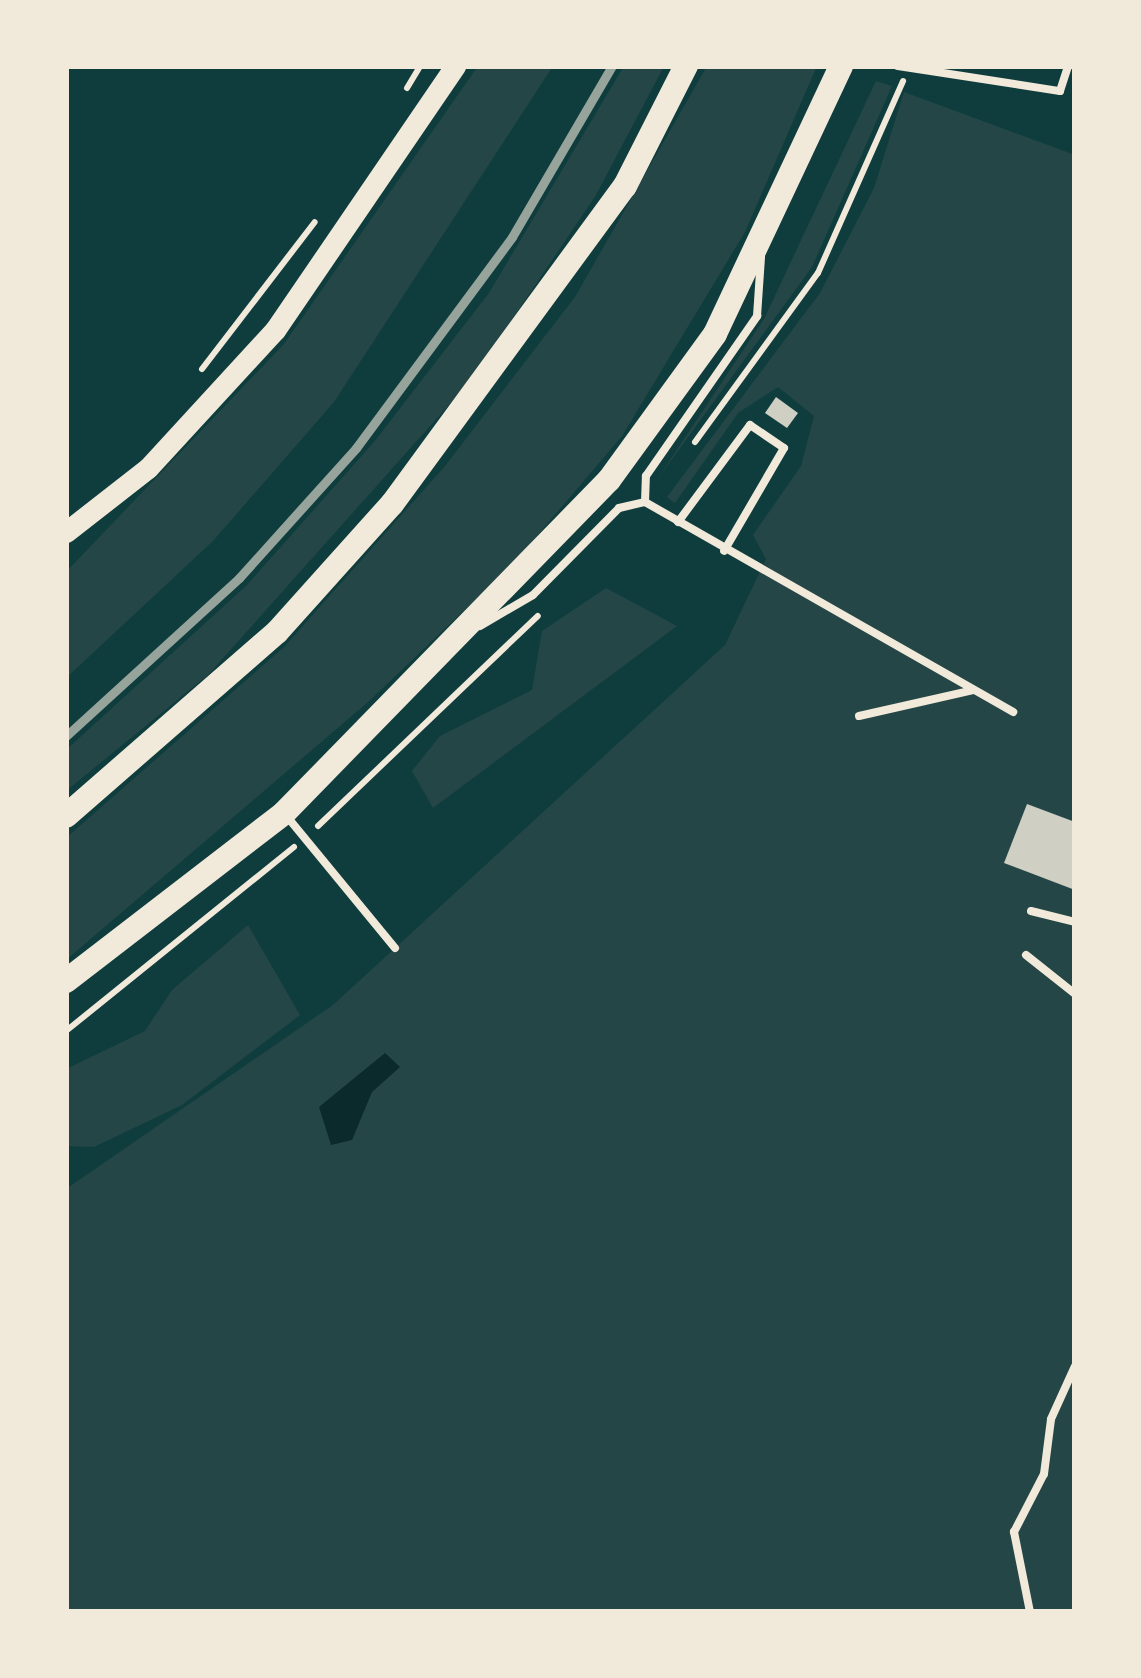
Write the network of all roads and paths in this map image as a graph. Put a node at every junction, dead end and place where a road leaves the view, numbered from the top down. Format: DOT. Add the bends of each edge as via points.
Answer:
graph roads {
  1 [pos="420,66"];
  2 [pos="455,66"];
  3 [pos="686,66"];
  4 [pos="841,66"];
  5 [pos="898,66"];
  6 [pos="1068,66"];
  7 [pos="907,68"];
  8 [pos="899,91"];
  9 [pos="400,100"];
  10 [pos="322,213"];
  11 [pos="762,250"];
  12 [pos="191,382"];
  13 [pos="688,451"];
  14 [pos="645,502"];
  15 [pos="678,522"];
  16 [pos="66,532"];
  17 [pos="724,551"];
  18 [pos="556,596"];
  19 [pos="460,637"];
  20 [pos="973,690"];
  21 [pos="1013,712"];
  22 [pos="859,716"];
  23 [pos="284,813"];
  24 [pos="66,816"];
  25 [pos="305,838"];
  26 [pos="1031,910"];
  27 [pos="1075,922"];
  28 [pos="395,948"];
  29 [pos="1026,955"];
  30 [pos="66,981"];
  31 [pos="1075,994"];
  32 [pos="66,1031"];
  33 [pos="1075,1366"];
  34 [pos="1030,1612"];
  1 -- 9 [label="path"];
  2 -- 16 [label="street" via="275,330 148,468"];
  3 -- 24 [label="main road" via="625,187 392,504 277,632"];
  4 -- 11 [label="main road"];
  5 -- 7 [label="lane"];
  6 -- 7 [label="lane" via="1060,91"];
  8 -- 13 [label="path" via="818,273"];
  10 -- 12 [label="path"];
  11 -- 14 [label="lane" via="757,316 646,476"];
  11 -- 19 [label="main road" via="640,441"];
  14 -- 15 [label="lane"];
  14 -- 19 [label="lane" via="619,508 533,596"];
  15 -- 17 [label="lane"];
  15 -- 17 [label="lane" via="750,425 784,448"];
  17 -- 20 [label="lane"];
  18 -- 25 [label="path"];
  19 -- 23 [label="main road"];
  20 -- 21 [label="lane"];
  20 -- 22 [label="lane"];
  23 -- 25 [label="lane"];
  23 -- 30 [label="main road"];
  25 -- 28 [label="lane"];
  25 -- 32 [label="path"];
  26 -- 27 [label="lane"];
  29 -- 31 [label="lane"];
  33 -- 34 [label="lane" via="1054,1407 1044,1474 1014,1532"];
}
